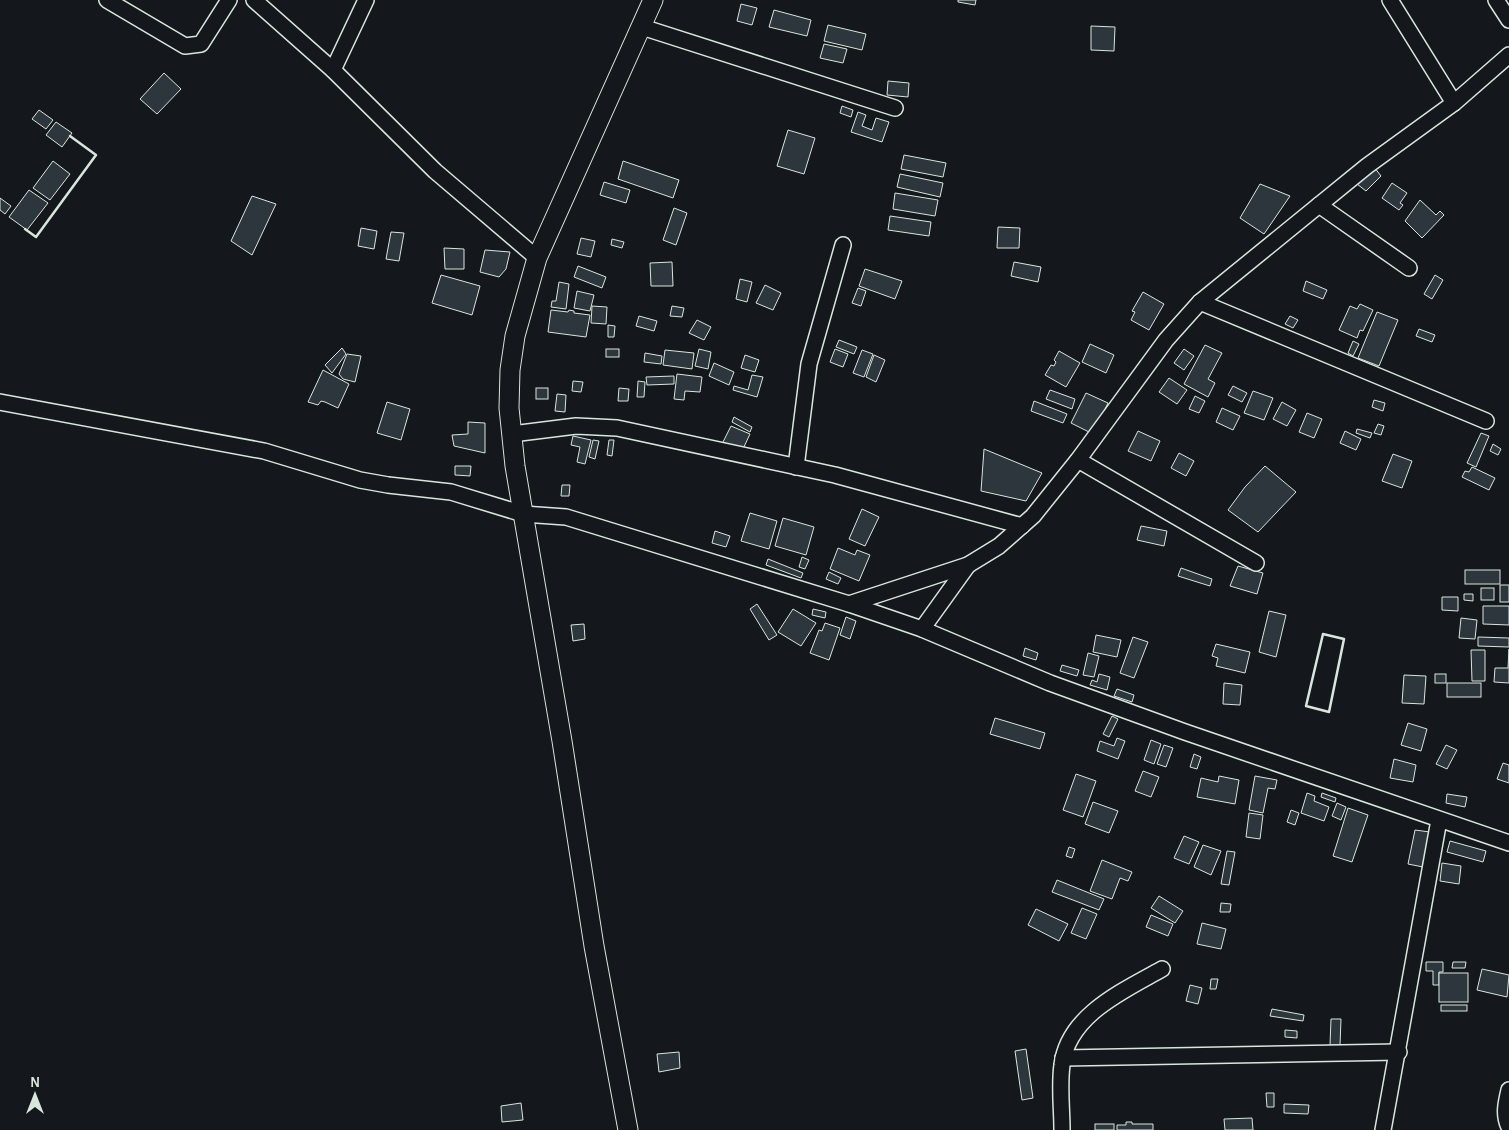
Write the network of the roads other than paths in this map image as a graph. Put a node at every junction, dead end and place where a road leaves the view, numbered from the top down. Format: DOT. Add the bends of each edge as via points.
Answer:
graph roads {
  1 [pos="107,0"];
  2 [pos="228,0"];
  3 [pos="254,0"];
  4 [pos="366,0"];
  5 [pos="653,0"];
  6 [pos="1390,0"];
  7 [pos="1496,0"];
  8 [pos="1509,20"];
  9 [pos="642,26"];
  10 [pos="1509,56"];
  11 [pos="333,70"];
  12 [pos="1454,103"];
  13 [pos="895,108"];
  14 [pos="1319,205"];
  15 [pos="843,245"];
  16 [pos="537,258"];
  17 [pos="1409,268"];
  18 [pos="1200,302"];
  19 [pos="0,402"];
  20 [pos="1486,421"];
  21 [pos="512,434"];
  22 [pos="1078,460"];
  23 [pos="796,467"];
  24 [pos="523,514"];
  25 [pos="1022,526"];
  26 [pos="1256,564"];
  27 [pos="968,565"];
  28 [pos="849,604"];
  29 [pos="922,629"];
  30 [pos="1439,820"];
  31 [pos="1509,844"];
  32 [pos="1162,969"];
  33 [pos="1399,1052"];
  34 [pos="1063,1058"];
  35 [pos="1509,1090"];
  36 [pos="1509,1127"];
  37 [pos="628,1130"];
  38 [pos="1062,1130"];
  39 [pos="1383,1130"];
  1 -- 2 [label="street" via="185,46 201,44"];
  3 -- 11 [label="street"];
  4 -- 11 [label="street"];
  5 -- 9 [label="main road"];
  6 -- 12 [label="street"];
  7 -- 8 [label="street"];
  9 -- 13 [label="street"];
  9 -- 16 [label="main road"];
  10 -- 12 [label="street"];
  11 -- 16 [label="street" via="435,171"];
  12 -- 14 [label="street"];
  14 -- 17 [label="street"];
  14 -- 18 [label="street"];
  15 -- 23 [label="street" via="809,364"];
  16 -- 21 [label="main road" via="515,336 509,399"];
  18 -- 20 [label="street"];
  18 -- 22 [label="street" via="1166,340"];
  19 -- 24 [label="street" via="264,451 352,478 451,492"];
  21 -- 23 [label="street" via="576,426 606,426"];
  21 -- 24 [label="main road"];
  22 -- 25 [label="street"];
  22 -- 26 [label="street"];
  23 -- 25 [label="street"];
  24 -- 28 [label="street" via="566,517"];
  24 -- 37 [label="main road" via="594,946"];
  25 -- 27 [label="street" via="999,546"];
  27 -- 28 [label="street"];
  27 -- 29 [label="street"];
  28 -- 29 [label="street"];
  29 -- 30 [label="street" via="1050,683"];
  30 -- 31 [label="street"];
  30 -- 33 [label="street"];
  32 -- 34 [label="street" via="1086,1017 1066,1046"];
  33 -- 34 [label="street"];
  33 -- 39 [label="street"];
  34 -- 38 [label="street"];
  35 -- 36 [label="street" via="1505,1106"];
}
